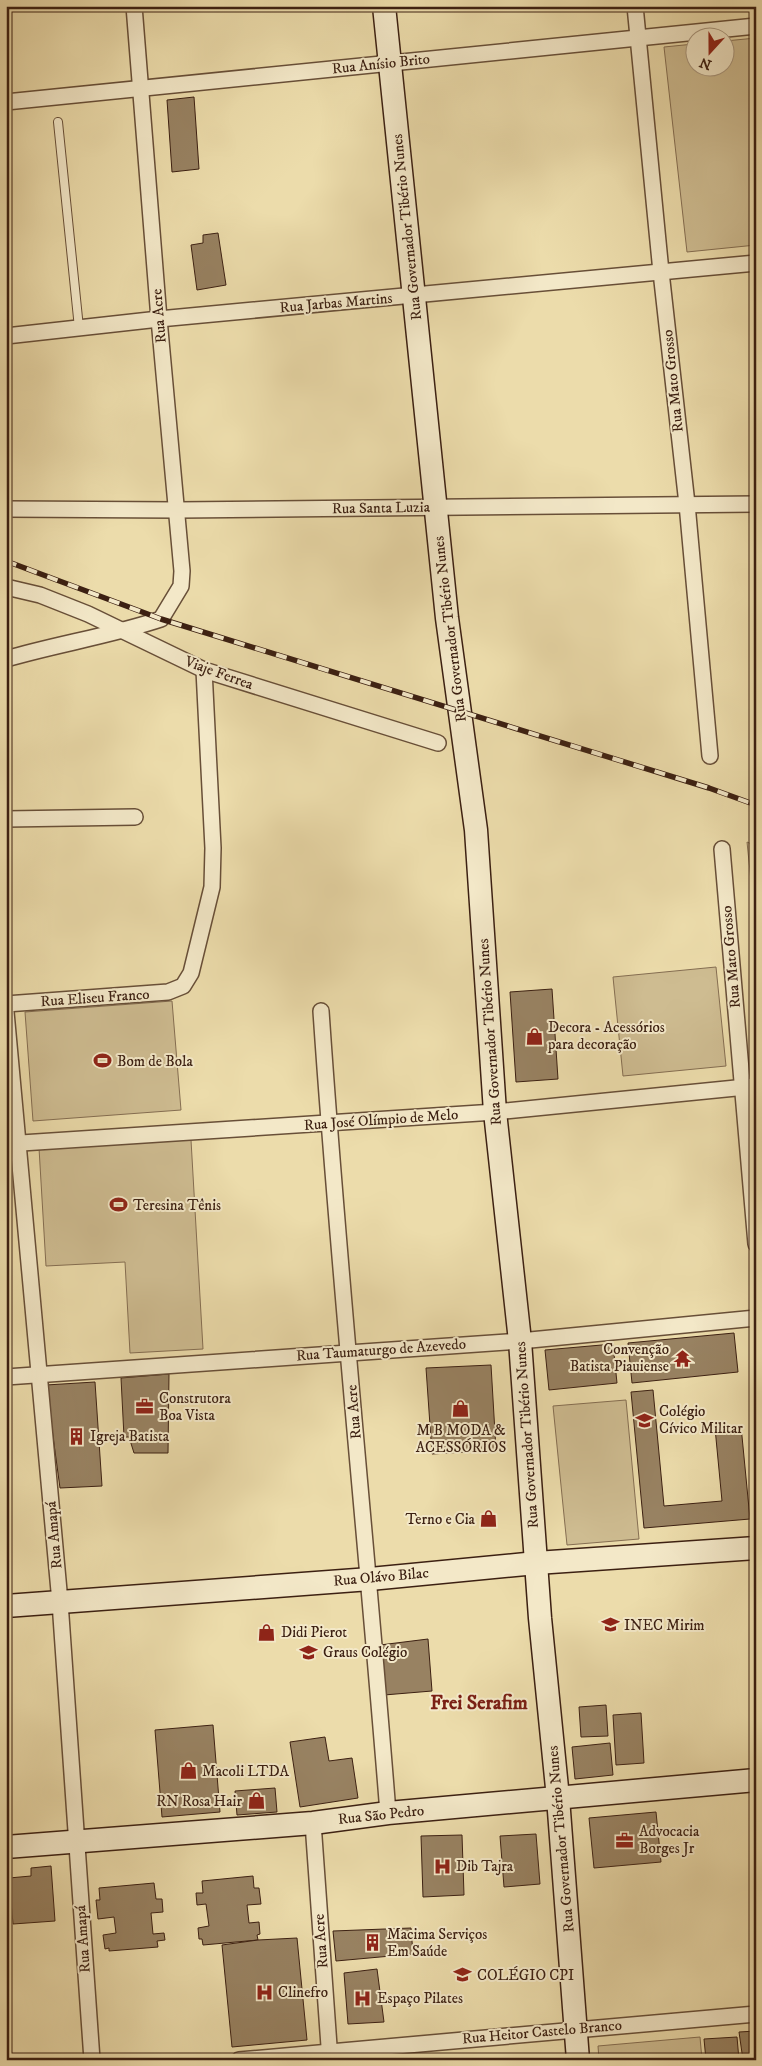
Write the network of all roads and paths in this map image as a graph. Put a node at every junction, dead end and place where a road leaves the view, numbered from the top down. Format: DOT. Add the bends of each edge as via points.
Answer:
graph roads {
  1 [pos="134,6"];
  2 [pos="384,6"];
  3 [pos="635,6"];
  4 [pos="756,26"];
  5 [pos="638,38"];
  6 [pos="390,63"];
  7 [pos="140,88"];
  8 [pos="6,102"];
  9 [pos="58,122"];
  10 [pos="756,263"];
  11 [pos="661,272"];
  12 [pos="414,296"];
  13 [pos="159,319"];
  14 [pos="79,328"];
  15 [pos="7,332"];
  16 [pos="687,504"];
  17 [pos="756,504"];
  18 [pos="436,507"];
  19 [pos="6,509"];
  20 [pos="178,510"];
  21 [pos="6,586"];
  22 [pos="123,632"];
  23 [pos="6,659"];
  24 [pos="204,670"];
  25 [pos="438,744"];
  26 [pos="710,756"];
  27 [pos="136,817"];
  28 [pos="6,819"];
  29 [pos="722,849"];
  30 [pos="6,1004"];
  31 [pos="321,1011"];
  32 [pos="6,1012"];
  33 [pos="749,1087"];
  34 [pos="496,1112"];
  35 [pos="328,1123"];
  36 [pos="12,1143"];
  37 [pos="756,1244"];
  38 [pos="756,1318"];
  39 [pos="520,1341"];
  40 [pos="348,1353"];
  41 [pos="39,1374"];
  42 [pos="6,1376"];
  43 [pos="756,1548"];
  44 [pos="536,1563"];
  45 [pos="370,1578"];
  46 [pos="60,1602"];
  47 [pos="6,1606"];
  48 [pos="756,1780"];
  49 [pos="558,1798"];
  50 [pos="388,1813"];
  51 [pos="313,1823"];
  52 [pos="76,1840"];
  53 [pos="6,1847"];
  54 [pos="756,2014"];
  55 [pos="576,2029"];
  56 [pos="329,2055"];
  57 [pos="92,2060"];
  58 [pos="239,2060"];
  59 [pos="578,2060"];
  1 -- 7 [label="street, Rua Acre"];
  2 -- 6 [label="street, Rua Governador Tibério Nunes"];
  3 -- 5 [label="street, Rua Mato Grosso"];
  4 -- 5 [label="street, Rua Anísio Brito"];
  5 -- 6 [label="street, Rua Anísio Brito"];
  5 -- 11 [label="street, Rua Mato Grosso"];
  6 -- 7 [label="street, Rua Anísio Brito"];
  6 -- 12 [label="street, Rua Governador Tibério Nunes"];
  7 -- 8 [label="street, Rua Anísio Brito"];
  7 -- 13 [label="street, Rua Acre"];
  9 -- 14 [label="lane"];
  10 -- 11 [label="street, Rua Jarbas Martins"];
  11 -- 12 [label="street, Rua Jarbas Martins"];
  11 -- 16 [label="street, Rua Mato Grosso"];
  12 -- 13 [label="street, Rua Jarbas Martins"];
  12 -- 18 [label="street, Rua Governador Tibério Nunes"];
  13 -- 14 [label="street, Rua Jarbas Martins"];
  13 -- 20 [label="street, Rua Acre"];
  14 -- 15 [label="street, Rua Jarbas Martins"];
  16 -- 17 [label="street, Rua Santa Luzia"];
  16 -- 18 [label="street, Rua Santa Luzia"];
  16 -- 26 [label="street, Rua Mato Grosso"];
  18 -- 20 [label="street, Rua Santa Luzia"];
  18 -- 34 [label="street, Rua Governador Tibério Nunes" via="447,618 476,830"];
  19 -- 20 [label="street, Rua Santa Luzia"];
  20 -- 22 [label="street, Rua Acre" via="181,586 161,619"];
  21 -- 22 [label="street, Viaje Ferrea" via="80,611"];
  22 -- 23 [label="street" via="49,646"];
  22 -- 24 [label="street, Viaje Ferrea"];
  24 -- 25 [label="street, Viaje Ferrea"];
  24 -- 30 [label="street, Rua Eliseu Franco" via="212,887 191,973 183,986 168,992"];
  27 -- 28 [label="street"];
  29 -- 33 [label="street, Rua Mato Grosso"];
  31 -- 35 [label="street, Rua Acre"];
  32 -- 36 [label="street, Rua Amapá"];
  33 -- 34 [label="street, Rua José Olímpio de Melo"];
  33 -- 37 [label="street, Rua Mato Grosso"];
  34 -- 35 [label="street, Rua José Olímpio de Melo"];
  34 -- 39 [label="street, Rua Governador Tibério Nunes"];
  35 -- 36 [label="street, Rua José Olímpio de Melo"];
  35 -- 40 [label="street, Rua Acre"];
  36 -- 41 [label="street, Rua Amapá"];
  38 -- 39 [label="street, Rua Taumaturgo de Azevedo"];
  39 -- 40 [label="street, Rua Taumaturgo de Azevedo"];
  39 -- 44 [label="street, Rua Governador Tibério Nunes"];
  40 -- 41 [label="street, Rua Taumaturgo de Azevedo"];
  40 -- 45 [label="street, Rua Acre"];
  41 -- 42 [label="street, Rua Taumaturgo de Azevedo"];
  41 -- 46 [label="street, Rua Amapá"];
  43 -- 44 [label="street, Rua Olávo Bilac"];
  44 -- 45 [label="street, Rua Olávo Bilac"];
  44 -- 49 [label="street, Rua Governador Tibério Nunes"];
  45 -- 46 [label="street, Rua Olávo Bilac"];
  45 -- 50 [label="street, Rua Acre"];
  46 -- 47 [label="street, Rua Olávo Bilac"];
  46 -- 52 [label="street, Rua Amapá"];
  48 -- 49 [label="street, Rua São Pedro"];
  49 -- 50 [label="street, Rua São Pedro"];
  49 -- 55 [label="street, Rua Governador Tibério Nunes"];
  50 -- 51 [label="street, Rua São Pedro"];
  51 -- 52 [label="street, Rua São Pedro"];
  51 -- 56 [label="street, Rua Acre"];
  52 -- 53 [label="street, Rua São Pedro"];
  52 -- 57 [label="street, Rua Amapá"];
  54 -- 55 [label="street, Rua Heitor Castelo Branco"];
  55 -- 56 [label="street, Rua Heitor Castelo Branco"];
  55 -- 59 [label="street, Rua Governador Tibério Nunes"];
  56 -- 58 [label="street, Rua Heitor Castelo Branco"];
}
